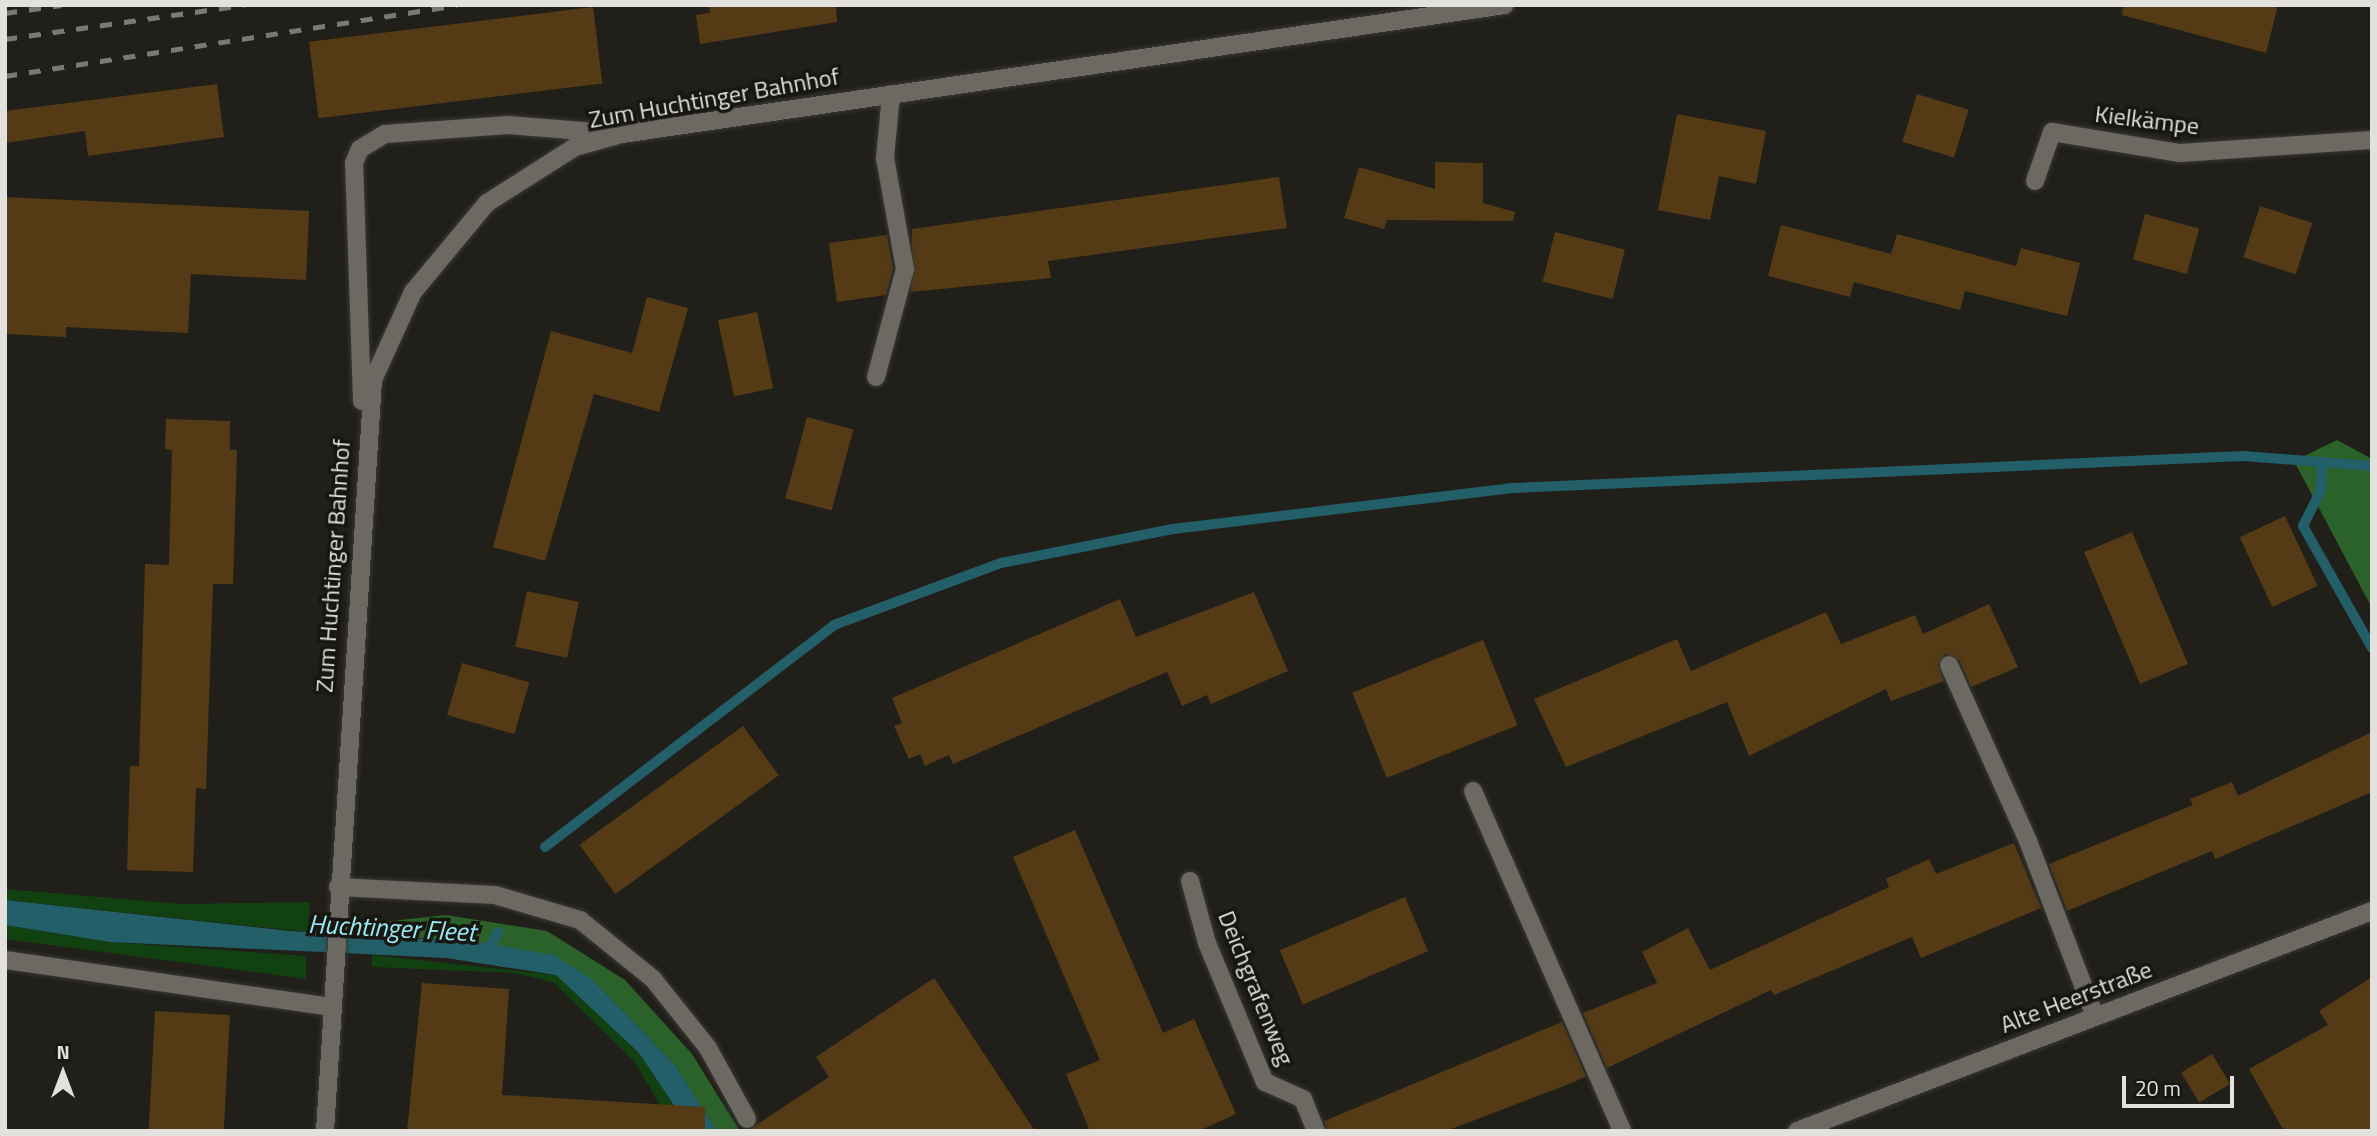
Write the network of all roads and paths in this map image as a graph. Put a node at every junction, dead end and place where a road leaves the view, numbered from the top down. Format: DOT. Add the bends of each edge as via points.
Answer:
graph roads {
  1 [pos="1505,5"];
  2 [pos="891,94"];
  3 [pos="622,134"];
  4 [pos="2372,140"];
  5 [pos="2035,181"];
  6 [pos="876,377"];
  7 [pos="364,458"];
  8 [pos="1949,665"];
  9 [pos="1473,791"];
  10 [pos="1190,881"];
  11 [pos="338,887"];
  12 [pos="2372,911"];
  13 [pos="5,960"];
  14 [pos="331,1007"];
  15 [pos="2095,1016"];
  16 [pos="747,1119"];
  17 [pos="325,1131"];
  18 [pos="1316,1131"];
  19 [pos="1622,1131"];
  20 [pos="1797,1131"];
  1 -- 2 [label="street, Zum Huchtinger Bahnhof"];
  2 -- 3 [label="street, Zum Huchtinger Bahnhof"];
  2 -- 6 [label="street" via="885,158 905,269"];
  3 -- 7 [label="street, Zum Huchtinger Bahnhof" via="575,147 517,179 437,257 385,346 373,380"];
  3 -- 7 [label="street" via="508,125 385,134 360,149 354,163"];
  4 -- 5 [label="street, Kielkämpe" via="2180,153 2052,132"];
  7 -- 11 [label="street, Zum Huchtinger Bahnhof"];
  8 -- 15 [label="street" via="2028,841"];
  9 -- 19 [label="street"];
  10 -- 18 [label="street, Deichgrafenweg" via="1207,943 1265,1082 1303,1099"];
  11 -- 14 [label="street, Zum Huchtinger Bahnhof"];
  11 -- 16 [label="street" via="495,895 580,920 653,979 708,1048"];
  12 -- 15 [label="street, Alte Heerstraße"];
  13 -- 14 [label="street"];
  14 -- 17 [label="street, Zum Huchtinger Bahnhof"];
  15 -- 20 [label="street, Alte Heerstraße"];
}
